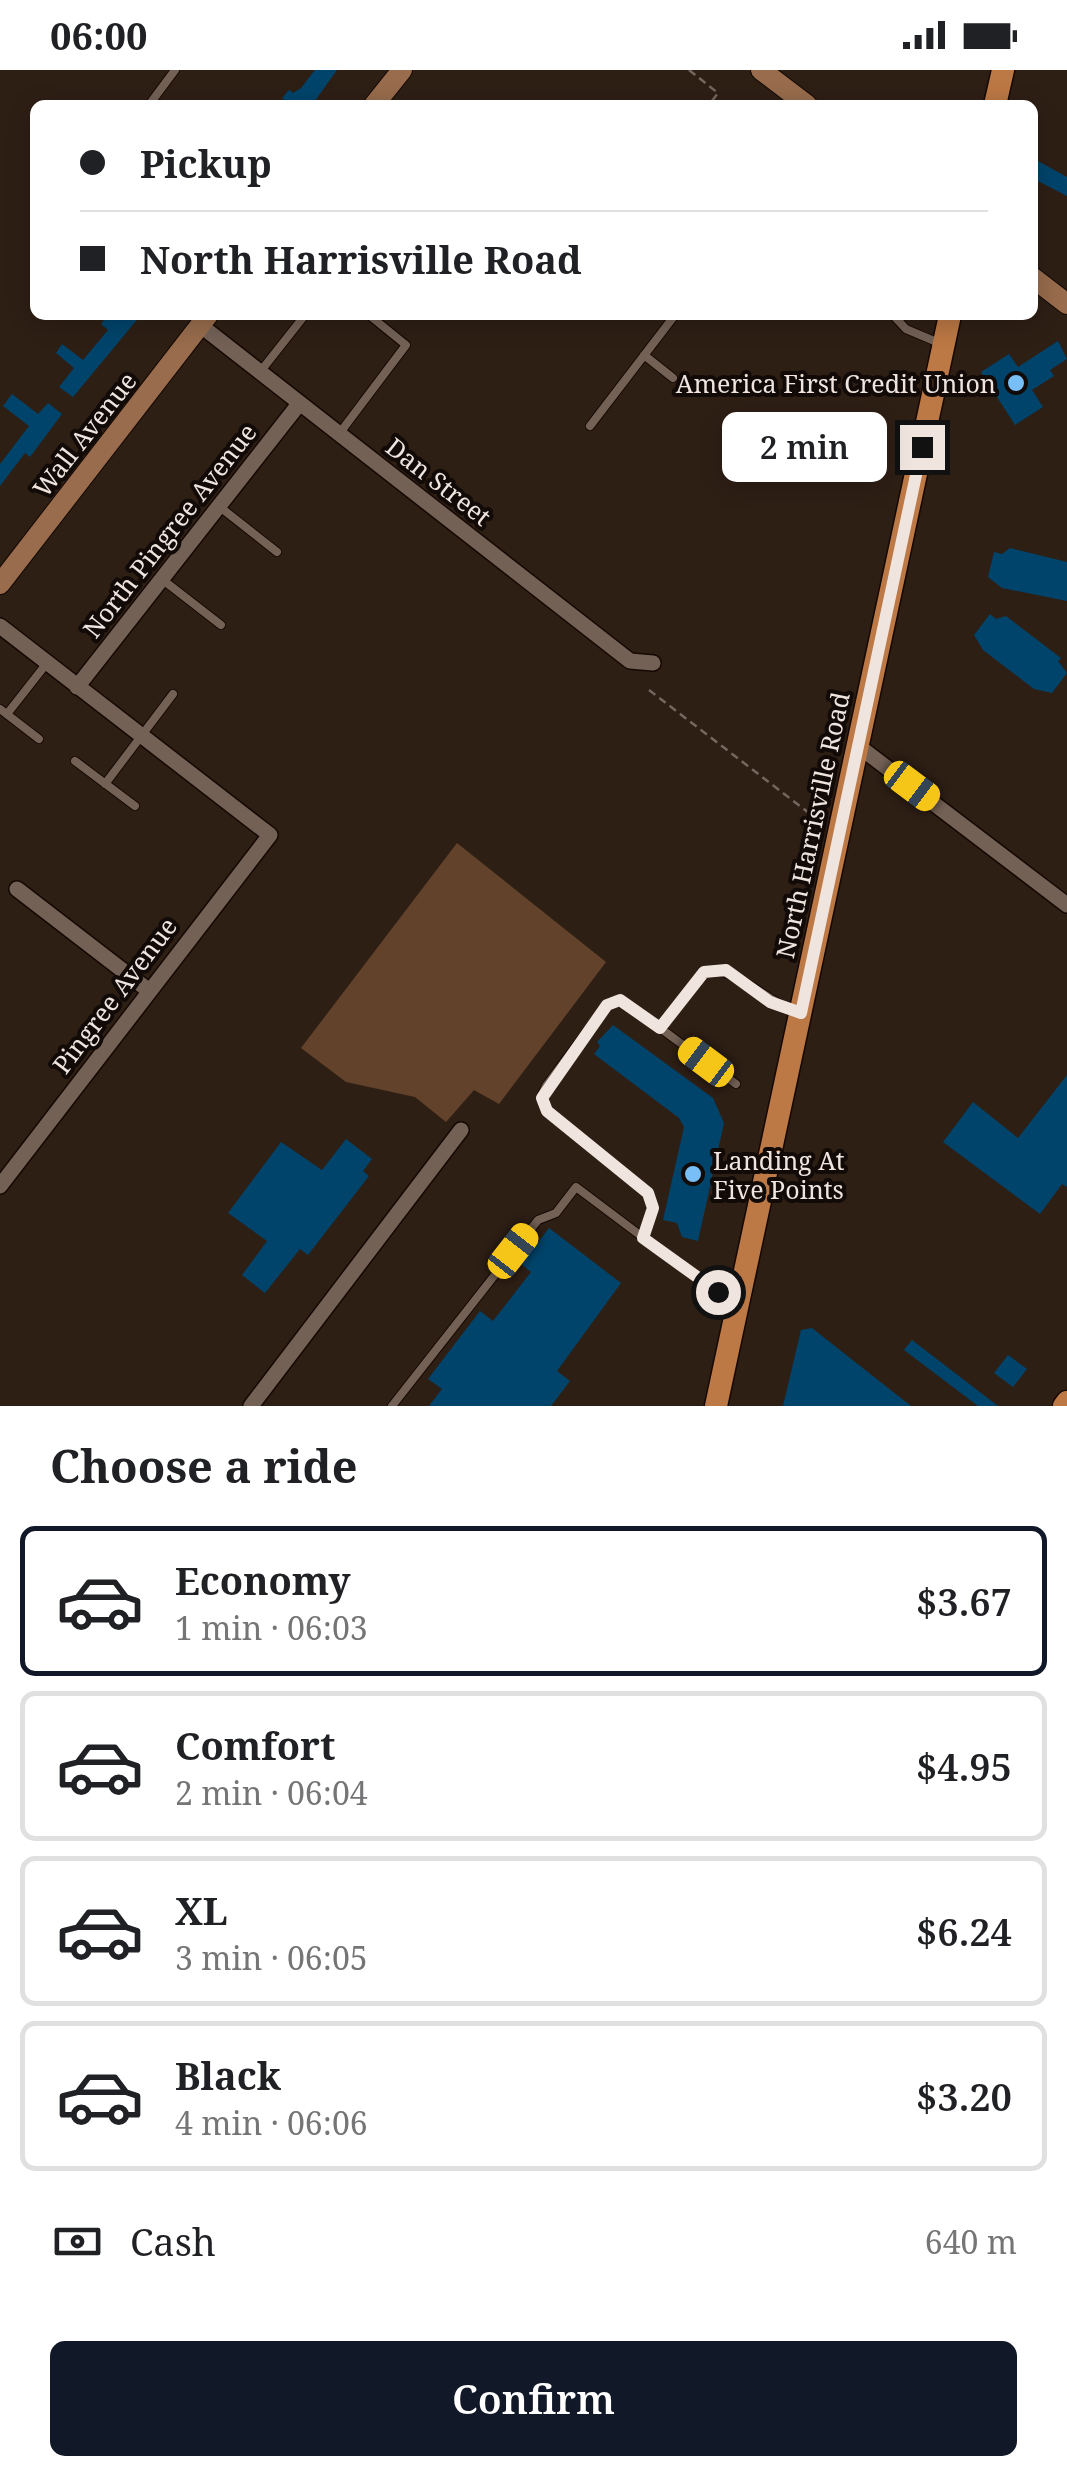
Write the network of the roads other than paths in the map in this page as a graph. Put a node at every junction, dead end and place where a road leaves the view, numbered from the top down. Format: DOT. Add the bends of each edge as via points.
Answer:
graph roads {
  1 [pos="176,70"];
  2 [pos="402,70"];
  3 [pos="761,70"];
  4 [pos="1003,70"];
  5 [pos="153,100"];
  6 [pos="378,100"];
  7 [pos="801,100"];
  8 [pos="996,100"];
  9 [pos="1038,282"];
  10 [pos="1067,304"];
  11 [pos="204,320"];
  12 [pos="301,320"];
  13 [pos="375,320"];
  14 [pos="671,320"];
  15 [pos="899,320"];
  16 [pos="949,320"];
  17 [pos="943,344"];
  18 [pos="644,355"];
  19 [pos="260,372"];
  20 [pos="673,378"];
  21 [pos="299,404"];
  22 [pos="590,426"];
  23 [pos="339,434"];
  24 [pos="220,507"];
  25 [pos="278,552"];
  26 [pos="162,580"];
  27 [pos="0,584"];
  28 [pos="221,624"];
  29 [pos="0,626"];
  30 [pos="48,663"];
  31 [pos="653,664"];
  32 [pos="77,687"];
  33 [pos="172,694"];
  34 [pos="3,712"];
  35 [pos="141,736"];
  36 [pos="39,739"];
  37 [pos="857,745"];
  38 [pos="75,761"];
  39 [pos="105,784"];
  40 [pos="135,806"];
  41 [pos="17,889"];
  42 [pos="1067,905"];
  43 [pos="148,990"];
  44 [pos="801,1013"];
  45 [pos="660,1028"];
  46 [pos="736,1084"];
  47 [pos="461,1130"];
  48 [pos="0,1186"];
  49 [pos="643,1238"];
  50 [pos="740,1297"];
  51 [pos="251,1406"];
  52 [pos="392,1406"];
  53 [pos="716,1406"];
  1 -- 5 [label="lane"];
  2 -- 6 [label="main road"];
  3 -- 7 [label="main road"];
  4 -- 8 [label="main road"];
  9 -- 10 [label="main road"];
  11 -- 19 [label="street, Dan Street"];
  11 -- 27 [label="main road, Wall Avenue"];
  12 -- 19 [label="lane"];
  13 -- 23 [label="lane" via="406,345"];
  14 -- 18 [label="lane"];
  15 -- 17 [label="lane" via="920,338"];
  16 -- 17 [label="main road, North Harrisville Road"];
  17 -- 37 [label="main road, North Harrisville Road"];
  18 -- 20 [label="lane"];
  18 -- 22 [label="lane"];
  19 -- 21 [label="street, Dan Street"];
  21 -- 23 [label="street, Dan Street"];
  21 -- 24 [label="street, North Pingree Avenue"];
  23 -- 31 [label="street, Dan Street" via="630,661"];
  24 -- 25 [label="lane"];
  24 -- 26 [label="street, North Pingree Avenue"];
  26 -- 28 [label="lane"];
  26 -- 32 [label="street, North Pingree Avenue"];
  29 -- 30 [label="street"];
  30 -- 32 [label="street"];
  30 -- 34 [label="lane"];
  32 -- 35 [label="street"];
  33 -- 35 [label="lane"];
  34 -- 36 [label="lane"];
  35 -- 39 [label="lane"];
  35 -- 43 [label="street, Pingree Avenue" via="270,835"];
  37 -- 42 [label="street"];
  37 -- 44 [label="main road, North Harrisville Road"];
  38 -- 39 [label="lane"];
  39 -- 40 [label="lane"];
  41 -- 43 [label="street"];
  43 -- 48 [label="street, Pingree Avenue"];
  44 -- 45 [label="lane" via="770,1002 726,970 712,969"];
  44 -- 50 [label="main road, North Harrisville Road"];
  45 -- 46 [label="lane"];
  45 -- 49 [label="lane" via="620,1000 607,1005 542,1098 547,1111 648,1193 653,1208"];
  47 -- 51 [label="street"];
  49 -- 50 [label="lane" via="718,1292"];
  49 -- 52 [label="lane" via="576,1187 556,1213 538,1220"];
  50 -- 53 [label="main road, North Harrisville Road"];
}
